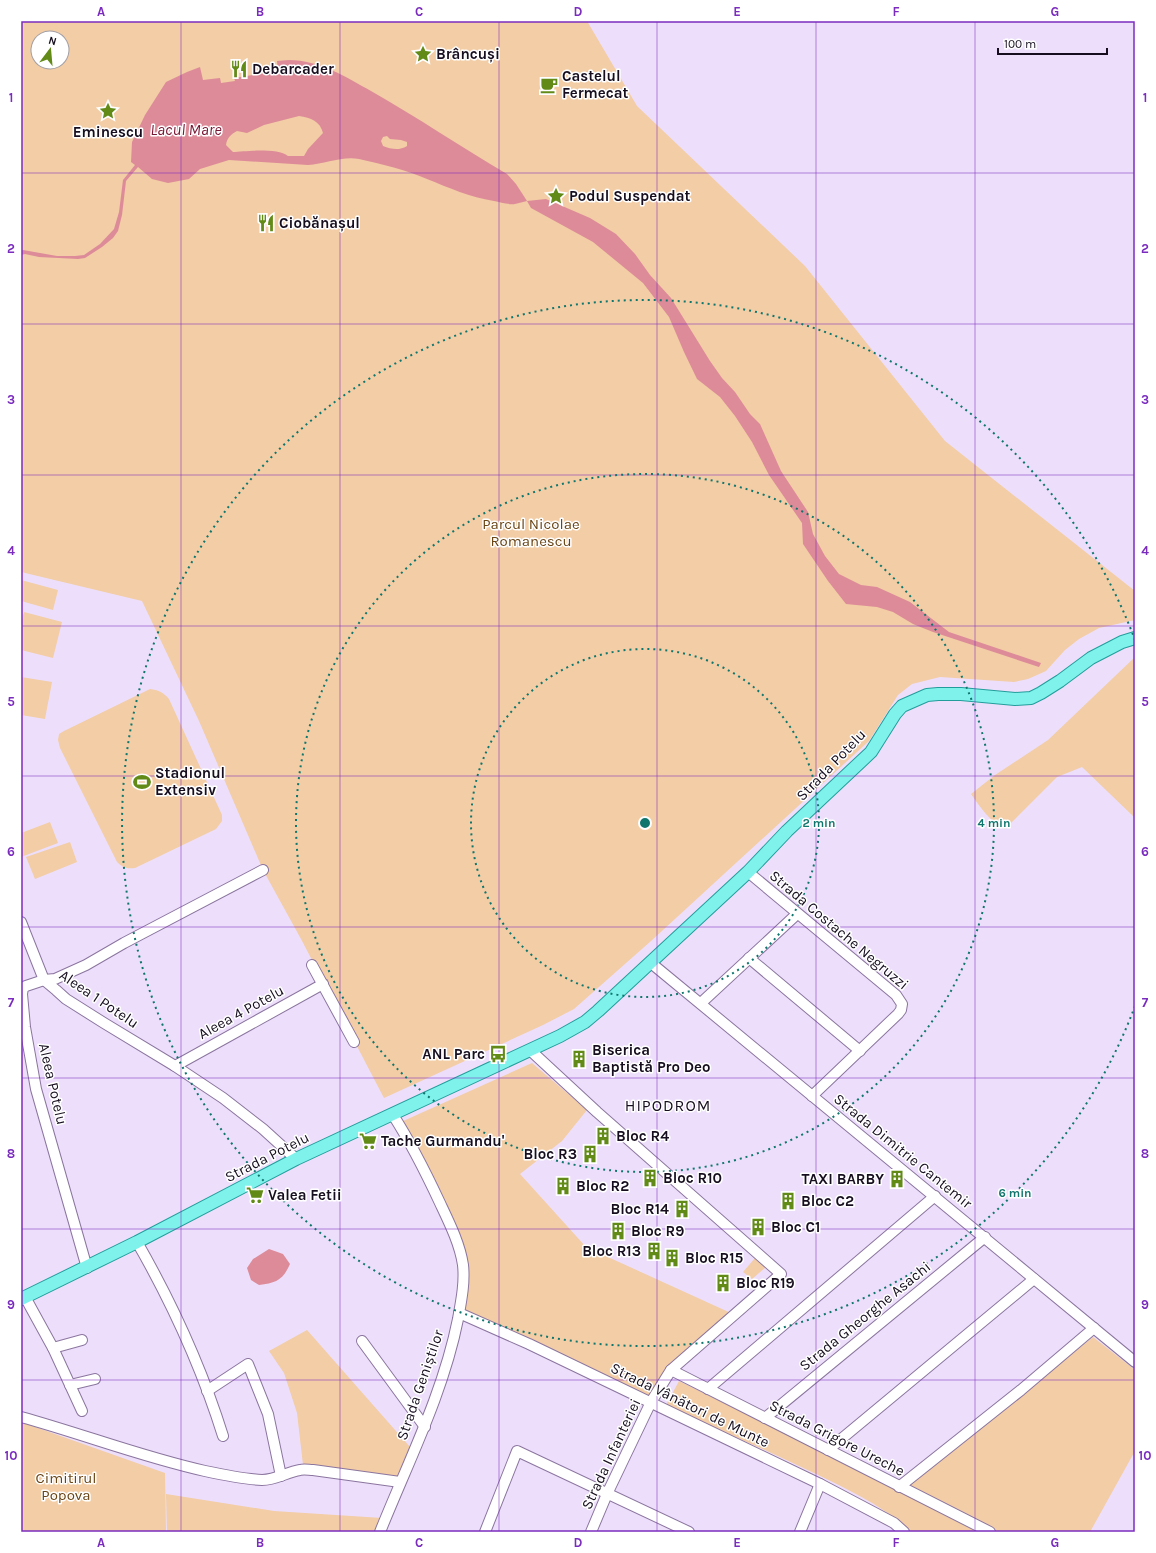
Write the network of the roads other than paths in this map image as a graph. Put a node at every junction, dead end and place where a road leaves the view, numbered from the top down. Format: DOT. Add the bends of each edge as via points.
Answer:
graph roads {
  1 [pos="1135,638"];
  2 [pos="263,870"];
  3 [pos="748,872"];
  4 [pos="797,914"];
  5 [pos="21,922"];
  6 [pos="749,958"];
  7 [pos="651,963"];
  8 [pos="312,965"];
  9 [pos="44,980"];
  10 [pos="323,984"];
  11 [pos="701,1003"];
  12 [pos="354,1042"];
  13 [pos="530,1050"];
  14 [pos="860,1051"];
  15 [pos="175,1066"];
  16 [pos="812,1096"];
  17 [pos="392,1115"];
  18 [pos="296,1159"];
  19 [pos="935,1196"];
  20 [pos="985,1237"];
  21 [pos="138,1242"];
  22 [pos="86,1268"];
  23 [pos="1034,1280"];
  24 [pos="23,1298"];
  25 [pos="459,1313"];
  26 [pos="1094,1328"];
  27 [pos="82,1340"];
  28 [pos="362,1341"];
  29 [pos="53,1348"];
  30 [pos="1135,1362"];
  31 [pos="671,1370"];
  32 [pos="95,1379"];
  33 [pos="70,1385"];
  34 [pos="708,1389"];
  35 [pos="207,1391"];
  36 [pos="651,1402"];
  37 [pos="82,1411"];
  38 [pos="21,1416"];
  39 [pos="765,1418"];
  40 [pos="425,1427"];
  41 [pos="223,1436"];
  42 [pos="828,1450"];
  43 [pos="281,1476"];
  44 [pos="400,1482"];
  45 [pos="820,1484"];
  46 [pos="899,1487"];
  47 [pos="607,1494"];
  48 [pos="380,1532"];
  49 [pos="485,1532"];
  50 [pos="591,1532"];
  51 [pos="689,1532"];
  52 [pos="800,1532"];
  53 [pos="904,1532"];
  54 [pos="990,1532"];
  1 -- 3 [label="main road, Strada Potelu" via="1105,651 1060,682 1031,698 938,694 926,695 902,706 871,752"];
  2 -- 9 [label="street, Aleea 1 Potelu" via="86,965 54,979"];
  3 -- 4 [label="street, Strada Costache Negruzzi"];
  3 -- 7 [label="main road, Strada Potelu"];
  4 -- 6 [label="street"];
  4 -- 14 [label="street, Strada Costache Negruzzi" via="900,999 902,1004 898,1014"];
  5 -- 9 [label="street"];
  6 -- 11 [label="street"];
  6 -- 14 [label="street"];
  7 -- 11 [label="street, Strada Dimitrie Cantemir"];
  7 -- 13 [label="main road, Strada Potelu" via="584,1022"];
  8 -- 10 [label="street"];
  9 -- 15 [label="street, Aleea 1 Potelu" via="66,999"];
  9 -- 22 [label="street, Aleea Potelu" via="24,988 22,994 25,1026 36,1089"];
  10 -- 12 [label="street"];
  10 -- 15 [label="street, Aleea 4 Potelu"];
  11 -- 16 [label="street, Strada Dimitrie Cantemir"];
  13 -- 17 [label="main road, Strada Potelu"];
  13 -- 31 [label="street, Strada Infanteriei" via="781,1274"];
  14 -- 16 [label="street, Strada Costache Negruzzi"];
  15 -- 18 [label="street, Aleea 1 Potelu" via="223,1098"];
  16 -- 19 [label="street, Strada Dimitrie Cantemir"];
  17 -- 18 [label="main road, Strada Potelu"];
  17 -- 25 [label="street, Strada Geniștilor" via="433,1189 455,1238 463,1265 463,1290"];
  18 -- 21 [label="main road, Strada Potelu"];
  19 -- 20 [label="street, Strada Dimitrie Cantemir"];
  19 -- 34 [label="street"];
  20 -- 23 [label="street, Strada Dimitrie Cantemir"];
  20 -- 39 [label="street, Strada Gheorghe Asachi"];
  21 -- 22 [label="main road, Strada Potelu"];
  21 -- 35 [label="street" via="177,1320"];
  22 -- 24 [label="main road, Strada Potelu"];
  23 -- 26 [label="street, Strada Dimitrie Cantemir"];
  23 -- 42 [label="street"];
  24 -- 29 [label="street"];
  25 -- 36 [label="street, Strada Vânători de Munte"];
  25 -- 40 [label="street, Strada Geniștilor" via="454,1339"];
  26 -- 30 [label="street, Strada Dimitrie Cantemir"];
  26 -- 46 [label="street"];
  27 -- 29 [label="street"];
  28 -- 40 [label="street"];
  29 -- 33 [label="street"];
  31 -- 34 [label="street, Strada Grigore Ureche"];
  31 -- 36 [label="street, Strada Infanteriei"];
  32 -- 33 [label="street"];
  33 -- 37 [label="street"];
  34 -- 39 [label="street, Strada Grigore Ureche"];
  35 -- 41 [label="street"];
  35 -- 43 [label="street" via="248,1364 268,1414"];
  36 -- 45 [label="street, Strada Vânători de Munte"];
  36 -- 47 [label="street, Strada Infanteriei"];
  38 -- 43 [label="street" via="179,1465 263,1480"];
  39 -- 42 [label="street, Strada Grigore Ureche"];
  40 -- 44 [label="street, Strada Geniștilor"];
  42 -- 46 [label="street, Strada Grigore Ureche"];
  43 -- 44 [label="street" via="300,1470 312,1470"];
  44 -- 48 [label="street, Strada Geniștilor"];
  45 -- 52 [label="street"];
  45 -- 53 [label="street, Strada Vânători de Munte"];
  46 -- 54 [label="street, Strada Grigore Ureche"];
  47 -- 49 [label="street" via="517,1451"];
  47 -- 50 [label="street, Strada Infanteriei"];
  47 -- 51 [label="street"];
}
